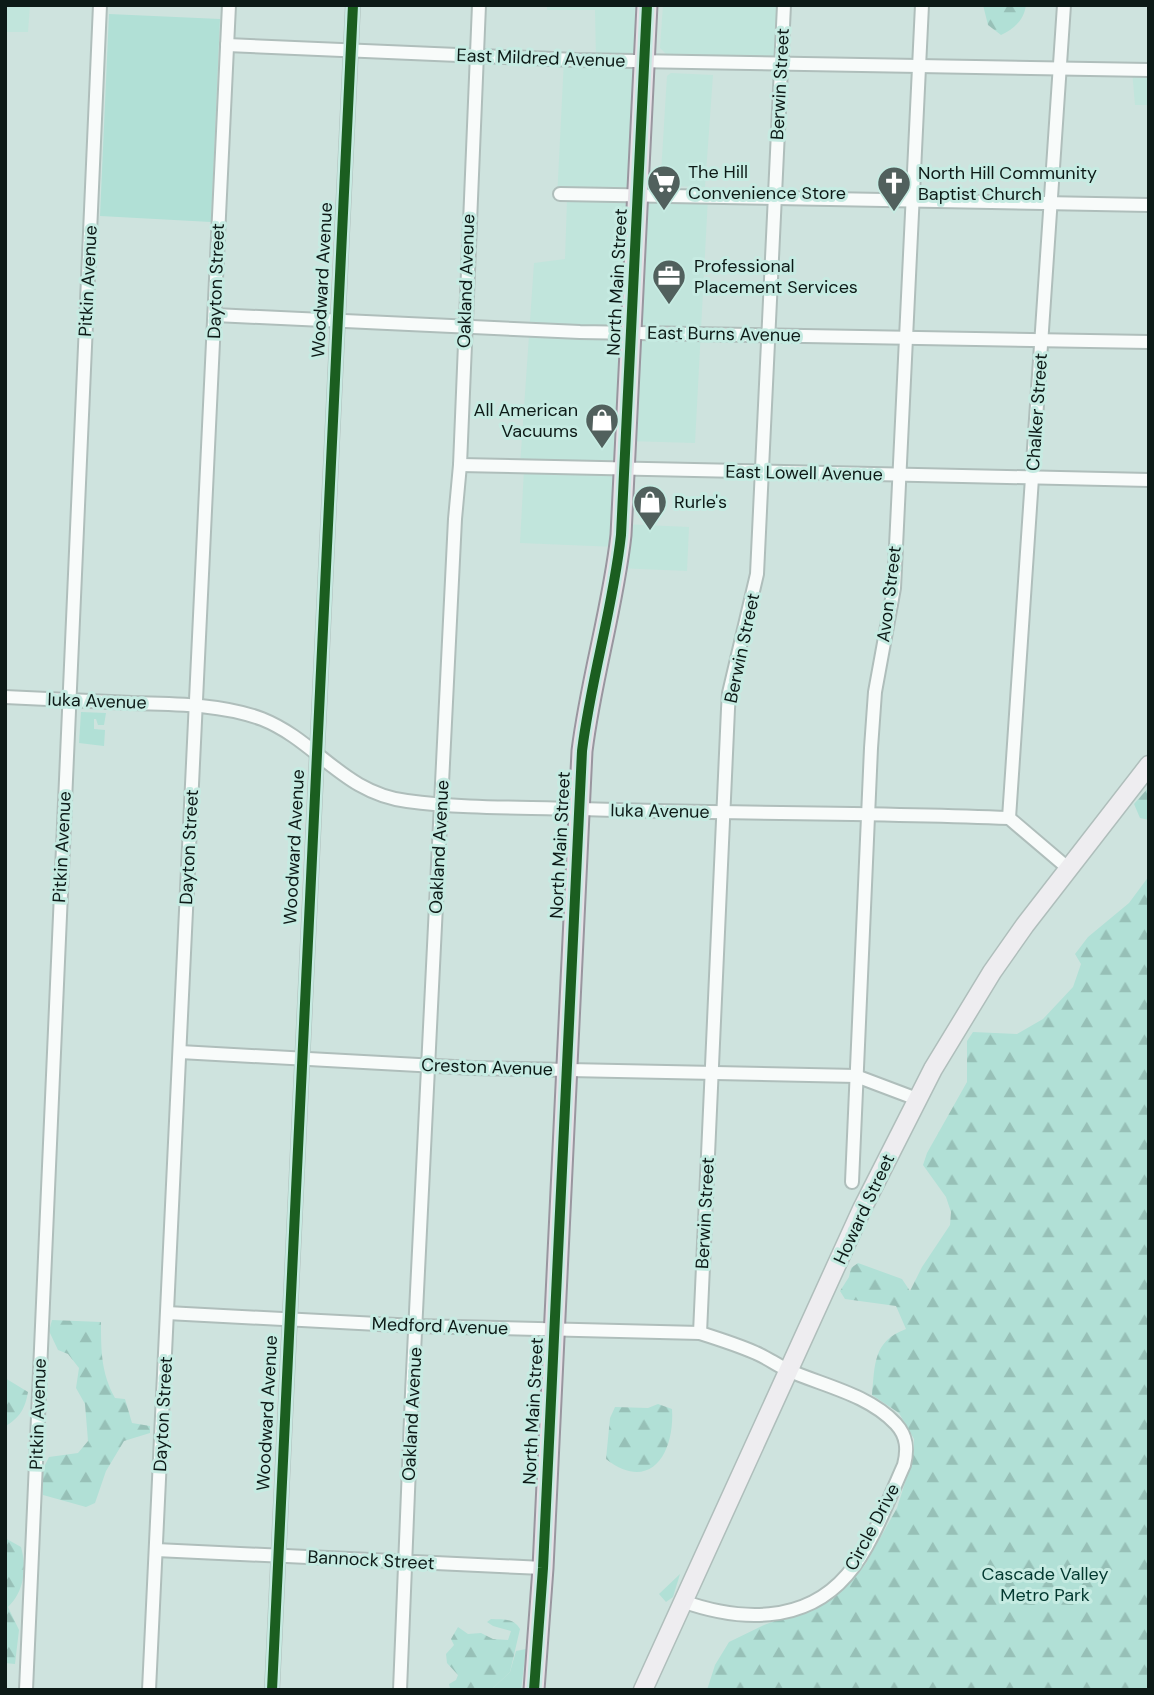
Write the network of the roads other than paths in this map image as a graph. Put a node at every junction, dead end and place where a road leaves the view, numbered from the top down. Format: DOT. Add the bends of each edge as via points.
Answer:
graph roads {
  1 [pos="100,5"];
  2 [pos="229,5"];
  3 [pos="353,5"];
  4 [pos="479,5"];
  5 [pos="647,5"];
  6 [pos="784,5"];
  7 [pos="922,5"];
  8 [pos="1064,5"];
  9 [pos="227,45"];
  10 [pos="351,50"];
  11 [pos="476,57"];
  12 [pos="644,60"];
  13 [pos="782,63"];
  14 [pos="919,66"];
  15 [pos="1059,68"];
  16 [pos="1149,70"];
  17 [pos="560,194"];
  18 [pos="639,197"];
  19 [pos="775,198"];
  20 [pos="913,201"];
  21 [pos="1049,204"];
  22 [pos="1149,205"];
  23 [pos="215,315"];
  24 [pos="338,320"];
  25 [pos="464,326"];
  26 [pos="632,332"];
  27 [pos="769,336"];
  28 [pos="906,338"];
  29 [pos="1042,340"];
  30 [pos="1149,342"];
  31 [pos="460,465"];
  32 [pos="626,470"];
  33 [pos="763,473"];
  34 [pos="900,475"];
  35 [pos="1033,478"];
  36 [pos="1149,480"];
  37 [pos="5,697"];
  38 [pos="70,700"];
  39 [pos="195,706"];
  40 [pos="316,754"];
  41 [pos="1149,765"];
  42 [pos="441,805"];
  43 [pos="579,809"];
  44 [pos="723,813"];
  45 [pos="869,815"];
  46 [pos="1009,818"];
  47 [pos="1069,869"];
  48 [pos="180,1052"];
  49 [pos="301,1060"];
  50 [pos="428,1066"];
  51 [pos="567,1069"];
  52 [pos="711,1072"];
  53 [pos="856,1076"];
  54 [pos="917,1099"];
  55 [pos="852,1182"];
  56 [pos="167,1313"];
  57 [pos="289,1321"];
  58 [pos="416,1326"];
  59 [pos="555,1330"];
  60 [pos="700,1333"];
  61 [pos="790,1371"];
  62 [pos="156,1550"];
  63 [pos="278,1556"];
  64 [pos="405,1562"];
  65 [pos="543,1568"];
  66 [pos="682,1601"];
  67 [pos="26,1690"];
  68 [pos="149,1690"];
  69 [pos="272,1690"];
  70 [pos="400,1690"];
  71 [pos="534,1690"];
  72 [pos="643,1690"];
  1 -- 38 [label="street, Pitkin Avenue"];
  2 -- 9 [label="street, Dayton Street"];
  3 -- 10 [label="street, Woodward Avenue"];
  4 -- 11 [label="street, Oakland Avenue"];
  5 -- 12 [label="main road, North Main Street"];
  6 -- 13 [label="street, Berwin Street"];
  7 -- 14 [label="street, Avon Street"];
  8 -- 15 [label="street, Chalker Street"];
  9 -- 10 [label="street, East Mildred Avenue"];
  9 -- 23 [label="street, Dayton Street"];
  10 -- 11 [label="street, East Mildred Avenue"];
  10 -- 24 [label="street, Woodward Avenue"];
  11 -- 12 [label="street, East Mildred Avenue"];
  11 -- 25 [label="street, Oakland Avenue"];
  12 -- 13 [label="street, East Mildred Avenue"];
  12 -- 18 [label="main road, North Main Street"];
  13 -- 14 [label="street, East Mildred Avenue"];
  13 -- 19 [label="street, Berwin Street"];
  14 -- 15 [label="street, East Mildred Avenue"];
  14 -- 20 [label="street, Avon Street"];
  15 -- 16 [label="street, East Mildred Avenue"];
  15 -- 21 [label="street, Chalker Street"];
  17 -- 18 [label="street"];
  18 -- 19 [label="street"];
  18 -- 26 [label="main road, North Main Street"];
  19 -- 20 [label="street"];
  19 -- 27 [label="street, Berwin Street"];
  20 -- 21 [label="street"];
  20 -- 28 [label="street, Avon Street"];
  21 -- 22 [label="street"];
  21 -- 29 [label="street, Chalker Street"];
  23 -- 24 [label="street, East Burns Avenue"];
  23 -- 39 [label="street, Dayton Street"];
  24 -- 25 [label="street, East Burns Avenue"];
  24 -- 40 [label="street, Woodward Avenue"];
  25 -- 26 [label="street, East Burns Avenue"];
  25 -- 31 [label="street, Oakland Avenue"];
  26 -- 27 [label="street, East Burns Avenue"];
  26 -- 32 [label="main road, North Main Street"];
  27 -- 28 [label="street, East Burns Avenue"];
  27 -- 33 [label="street, Berwin Street"];
  28 -- 29 [label="street, East Burns Avenue"];
  28 -- 34 [label="street, Avon Street"];
  29 -- 30 [label="street, East Burns Avenue"];
  29 -- 35 [label="street, Chalker Street"];
  31 -- 32 [label="street, East Lowell Avenue"];
  31 -- 42 [label="street, Oakland Avenue"];
  32 -- 33 [label="street, East Lowell Avenue"];
  32 -- 43 [label="main road, North Main Street" via="619,559 585,727"];
  33 -- 34 [label="street, East Lowell Avenue"];
  33 -- 44 [label="street, Berwin Street" via="756,582 729,693"];
  34 -- 35 [label="street, East Lowell Avenue"];
  34 -- 45 [label="street, Avon Street" via="894,588 874,692"];
  35 -- 36 [label="street, East Lowell Avenue"];
  35 -- 46 [label="street, Chalker Street"];
  37 -- 38 [label="street, Iuka Avenue"];
  38 -- 39 [label="street, Iuka Avenue"];
  38 -- 67 [label="street, Pitkin Avenue"];
  39 -- 40 [label="street, Iuka Avenue" via="264,720"];
  39 -- 48 [label="street, Dayton Street"];
  40 -- 42 [label="street, Iuka Avenue" via="373,793"];
  40 -- 49 [label="street, Woodward Avenue"];
  41 -- 47 [label="main road, Howard Street"];
  42 -- 43 [label="street, Iuka Avenue"];
  42 -- 50 [label="street, Oakland Avenue"];
  43 -- 44 [label="street, Iuka Avenue"];
  43 -- 51 [label="main road, North Main Street"];
  44 -- 45 [label="street, Iuka Avenue"];
  44 -- 52 [label="street, Berwin Street"];
  45 -- 46 [label="street, Iuka Avenue"];
  45 -- 53 [label="street, Avon Street"];
  46 -- 47 [label="street"];
  47 -- 54 [label="main road, Howard Street" via="992,972"];
  48 -- 49 [label="street, Creston Avenue"];
  48 -- 56 [label="street, Dayton Street"];
  49 -- 50 [label="street, Creston Avenue"];
  49 -- 57 [label="street, Woodward Avenue"];
  50 -- 51 [label="street, Creston Avenue"];
  50 -- 58 [label="street, Oakland Avenue"];
  51 -- 52 [label="street, Creston Avenue"];
  51 -- 59 [label="main road, North Main Street"];
  52 -- 53 [label="street, Creston Avenue"];
  52 -- 60 [label="street, Berwin Street"];
  53 -- 54 [label="street, Creston Avenue"];
  53 -- 55 [label="street, Avon Street"];
  54 -- 61 [label="main road, Howard Street"];
  56 -- 57 [label="street, Medford Avenue"];
  56 -- 62 [label="street, Dayton Street"];
  57 -- 58 [label="street, Medford Avenue"];
  57 -- 63 [label="street, Woodward Avenue"];
  58 -- 59 [label="street, Medford Avenue"];
  58 -- 64 [label="street, Oakland Avenue"];
  59 -- 60 [label="street, Medford Avenue"];
  59 -- 65 [label="main road, North Main Street"];
  60 -- 61 [label="street, Medford Avenue"];
  61 -- 66 [label="main road, Howard Street"];
  61 -- 66 [label="street, Circle Drive" via="845,1392 896,1424 907,1449 904,1465 848,1575 828,1592 779,1614 730,1615"];
  62 -- 63 [label="street, Bannock Street"];
  62 -- 68 [label="street, Dayton Street"];
  63 -- 64 [label="street, Bannock Street"];
  63 -- 69 [label="street, Woodward Avenue"];
  64 -- 65 [label="street, Bannock Street"];
  64 -- 70 [label="street, Oakland Avenue"];
  65 -- 71 [label="main road, North Main Street"];
  66 -- 72 [label="main road, Howard Street"];
}
